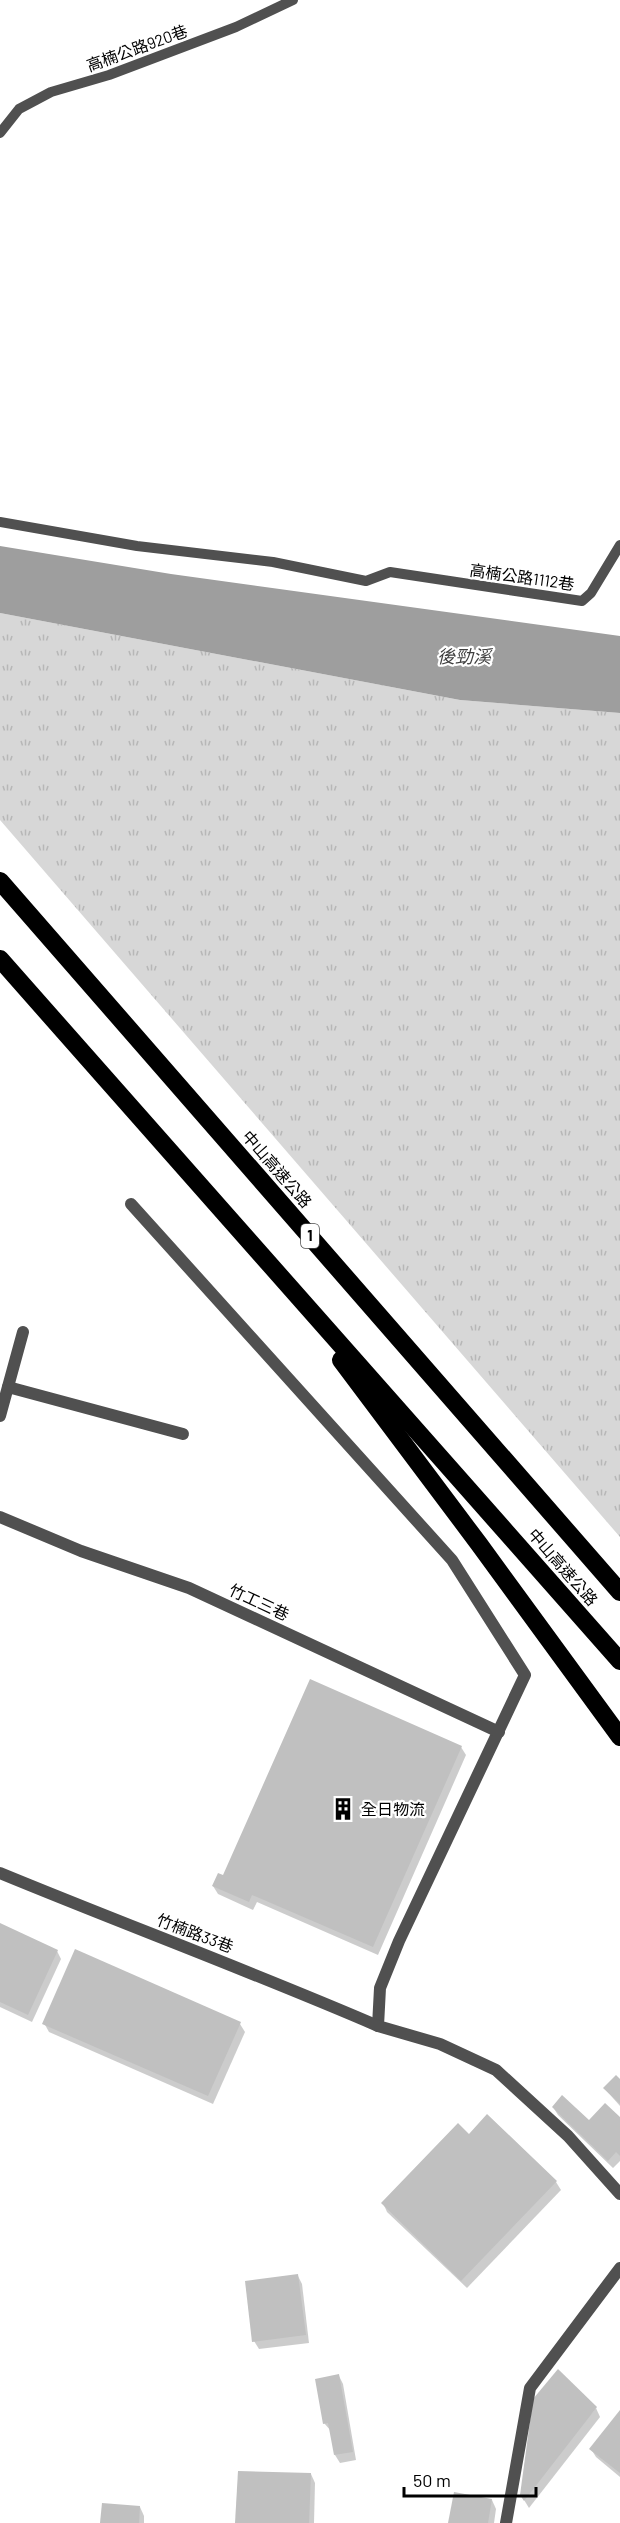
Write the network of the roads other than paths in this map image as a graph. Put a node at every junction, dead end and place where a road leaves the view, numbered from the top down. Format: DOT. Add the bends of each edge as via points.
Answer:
graph roads {
  1 [pos="293,0"];
  2 [pos="0,133"];
  3 [pos="0,522"];
  4 [pos="620,545"];
  5 [pos="0,881"];
  6 [pos="0,959"];
  7 [pos="131,1204"];
  8 [pos="255,1246"];
  9 [pos="22,1332"];
  10 [pos="8,1387"];
  11 [pos="0,1416"];
  12 [pos="183,1434"];
  13 [pos="0,1517"];
  14 [pos="620,1592"];
  15 [pos="620,1661"];
  16 [pos="499,1732"];
  17 [pos="620,1737"];
  18 [pos="0,1873"];
  19 [pos="378,2026"];
  20 [pos="620,2194"];
  21 [pos="620,2268"];
  22 [pos="506,2523"];
  1 -- 2 [label="lane, 高楠公路920巷" via="215,35 51,92 20,109"];
  3 -- 4 [label="lane, 高楠公路1112巷" via="137,546 273,562 366,581 390,573 582,601"];
  5 -- 14 [label="highway, 中山高速公路 / 1"];
  6 -- 8 [label="highway, 中山高速公路"];
  7 -- 16 [label="street" via="453,1560 525,1675"];
  8 -- 15 [label="highway, 中山高速公路"];
  8 -- 17 [label="highway"];
  9 -- 10 [label="street"];
  10 -- 11 [label="street"];
  10 -- 12 [label="street"];
  13 -- 16 [label="street, 竹工三巷" via="81,1551 189,1588"];
  16 -- 19 [label="street" via="399,1941 380,1988"];
  18 -- 19 [label="street, 竹楠路33巷"];
  19 -- 20 [label="street, 竹楠路33巷" via="440,2044 496,2070 568,2136"];
  21 -- 22 [label="street" via="530,2388"];
}
